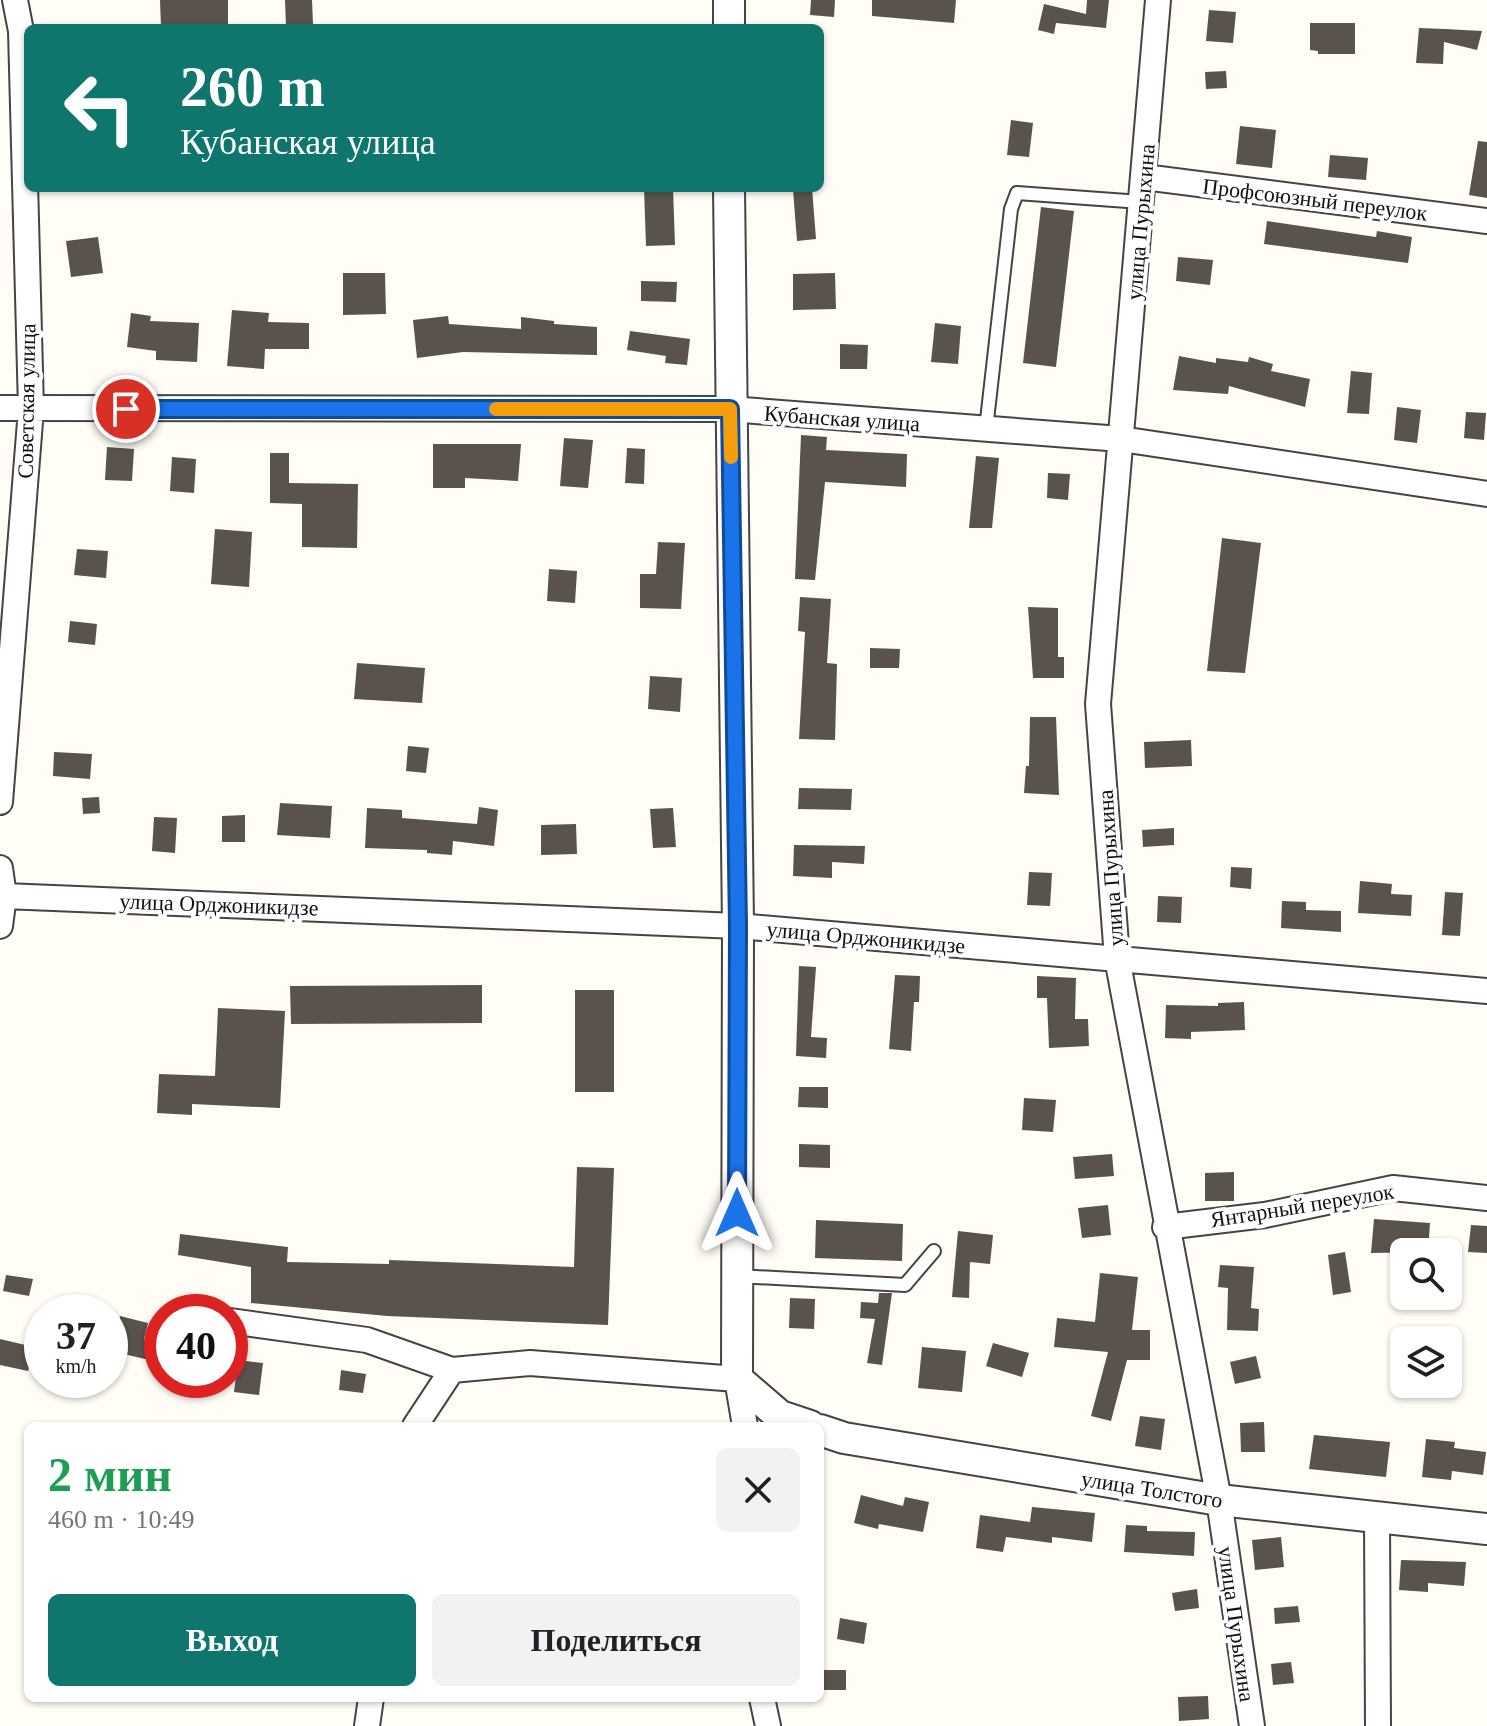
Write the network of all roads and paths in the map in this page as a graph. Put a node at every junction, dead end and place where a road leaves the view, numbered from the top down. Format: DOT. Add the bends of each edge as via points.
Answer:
graph roads {
  1 [pos="15,0"];
  2 [pos="729,0"];
  3 [pos="1158,0"];
  4 [pos="729,24"];
  5 [pos="24,144"];
  6 [pos="1144,177"];
  7 [pos="25,192"];
  8 [pos="729,192"];
  9 [pos="1141,202"];
  10 [pos="1487,221"];
  11 [pos="0,408"];
  12 [pos="31,409"];
  13 [pos="730,409"];
  14 [pos="986,429"];
  15 [pos="1121,439"];
  16 [pos="1487,494"];
  17 [pos="0,802"];
  18 [pos="0,868"];
  19 [pos="4,896"];
  20 [pos="0,926"];
  21 [pos="738,926"];
  22 [pos="1117,958"];
  23 [pos="1487,991"];
  24 [pos="1487,1198"];
  25 [pos="1165,1227"];
  26 [pos="934,1251"];
  27 [pos="737,1276"];
  28 [pos="248,1323"];
  29 [pos="452,1370"];
  30 [pos="737,1379"];
  31 [pos="417,1422"];
  32 [pos="744,1422"];
  33 [pos="798,1422"];
  34 [pos="824,1431"];
  35 [pos="1219,1500"];
  36 [pos="1377,1517"];
  37 [pos="1487,1529"];
  38 [pos="370,1702"];
  39 [pos="763,1702"];
  40 [pos="367,1726"];
  41 [pos="768,1726"];
  42 [pos="1252,1726"];
  43 [pos="1378,1726"];
  1 -- 5 [label="street, Советская улица" via="21,31"];
  2 -- 4 [label="street"];
  3 -- 6 [label="street, улица Пурыхина"];
  6 -- 9 [label="street, улица Пурыхина"];
  6 -- 10 [label="street, Профсоюзный переулок"];
  7 -- 12 [label="street, Советская улица"];
  8 -- 13 [label="street"];
  9 -- 14 [label="lane" via="1017,193"];
  9 -- 15 [label="street, улица Пурыхина"];
  11 -- 12 [label="street, Кубанская улица"];
  12 -- 13 [label="street, Кубанская улица"];
  12 -- 17 [label="street, Советская улица"];
  13 -- 14 [label="street, Кубанская улица"];
  13 -- 21 [label="street"];
  14 -- 15 [label="street, Кубанская улица"];
  15 -- 16 [label="street, Кубанская улица"];
  15 -- 22 [label="street, улица Пурыхина" via="1098,704"];
  18 -- 19 [label="street"];
  19 -- 20 [label="street"];
  19 -- 21 [label="street, улица Орджоникидзе"];
  21 -- 22 [label="street, улица Орджоникидзе"];
  21 -- 27 [label="street"];
  22 -- 23 [label="street, улица Орджоникидзе"];
  22 -- 25 [label="street, улица Пурыхина"];
  24 -- 25 [label="street, Янтарный переулок" via="1393,1188 1265,1215"];
  25 -- 35 [label="street, улица Пурыхина"];
  26 -- 27 [label="lane" via="905,1285"];
  27 -- 30 [label="street"];
  28 -- 29 [label="street" via="367,1340"];
  29 -- 30 [label="street" via="530,1363"];
  29 -- 31 [label="street"];
  30 -- 32 [label="street"];
  30 -- 33 [label="street" via="780,1416"];
  34 -- 35 [label="street, улица Толстого"];
  35 -- 36 [label="street, улица Толстого"];
  35 -- 42 [label="street, улица Пурыхина"];
  36 -- 37 [label="street, улица Толстого"];
  36 -- 43 [label="street"];
  38 -- 40 [label="street"];
  39 -- 41 [label="street"];
}
